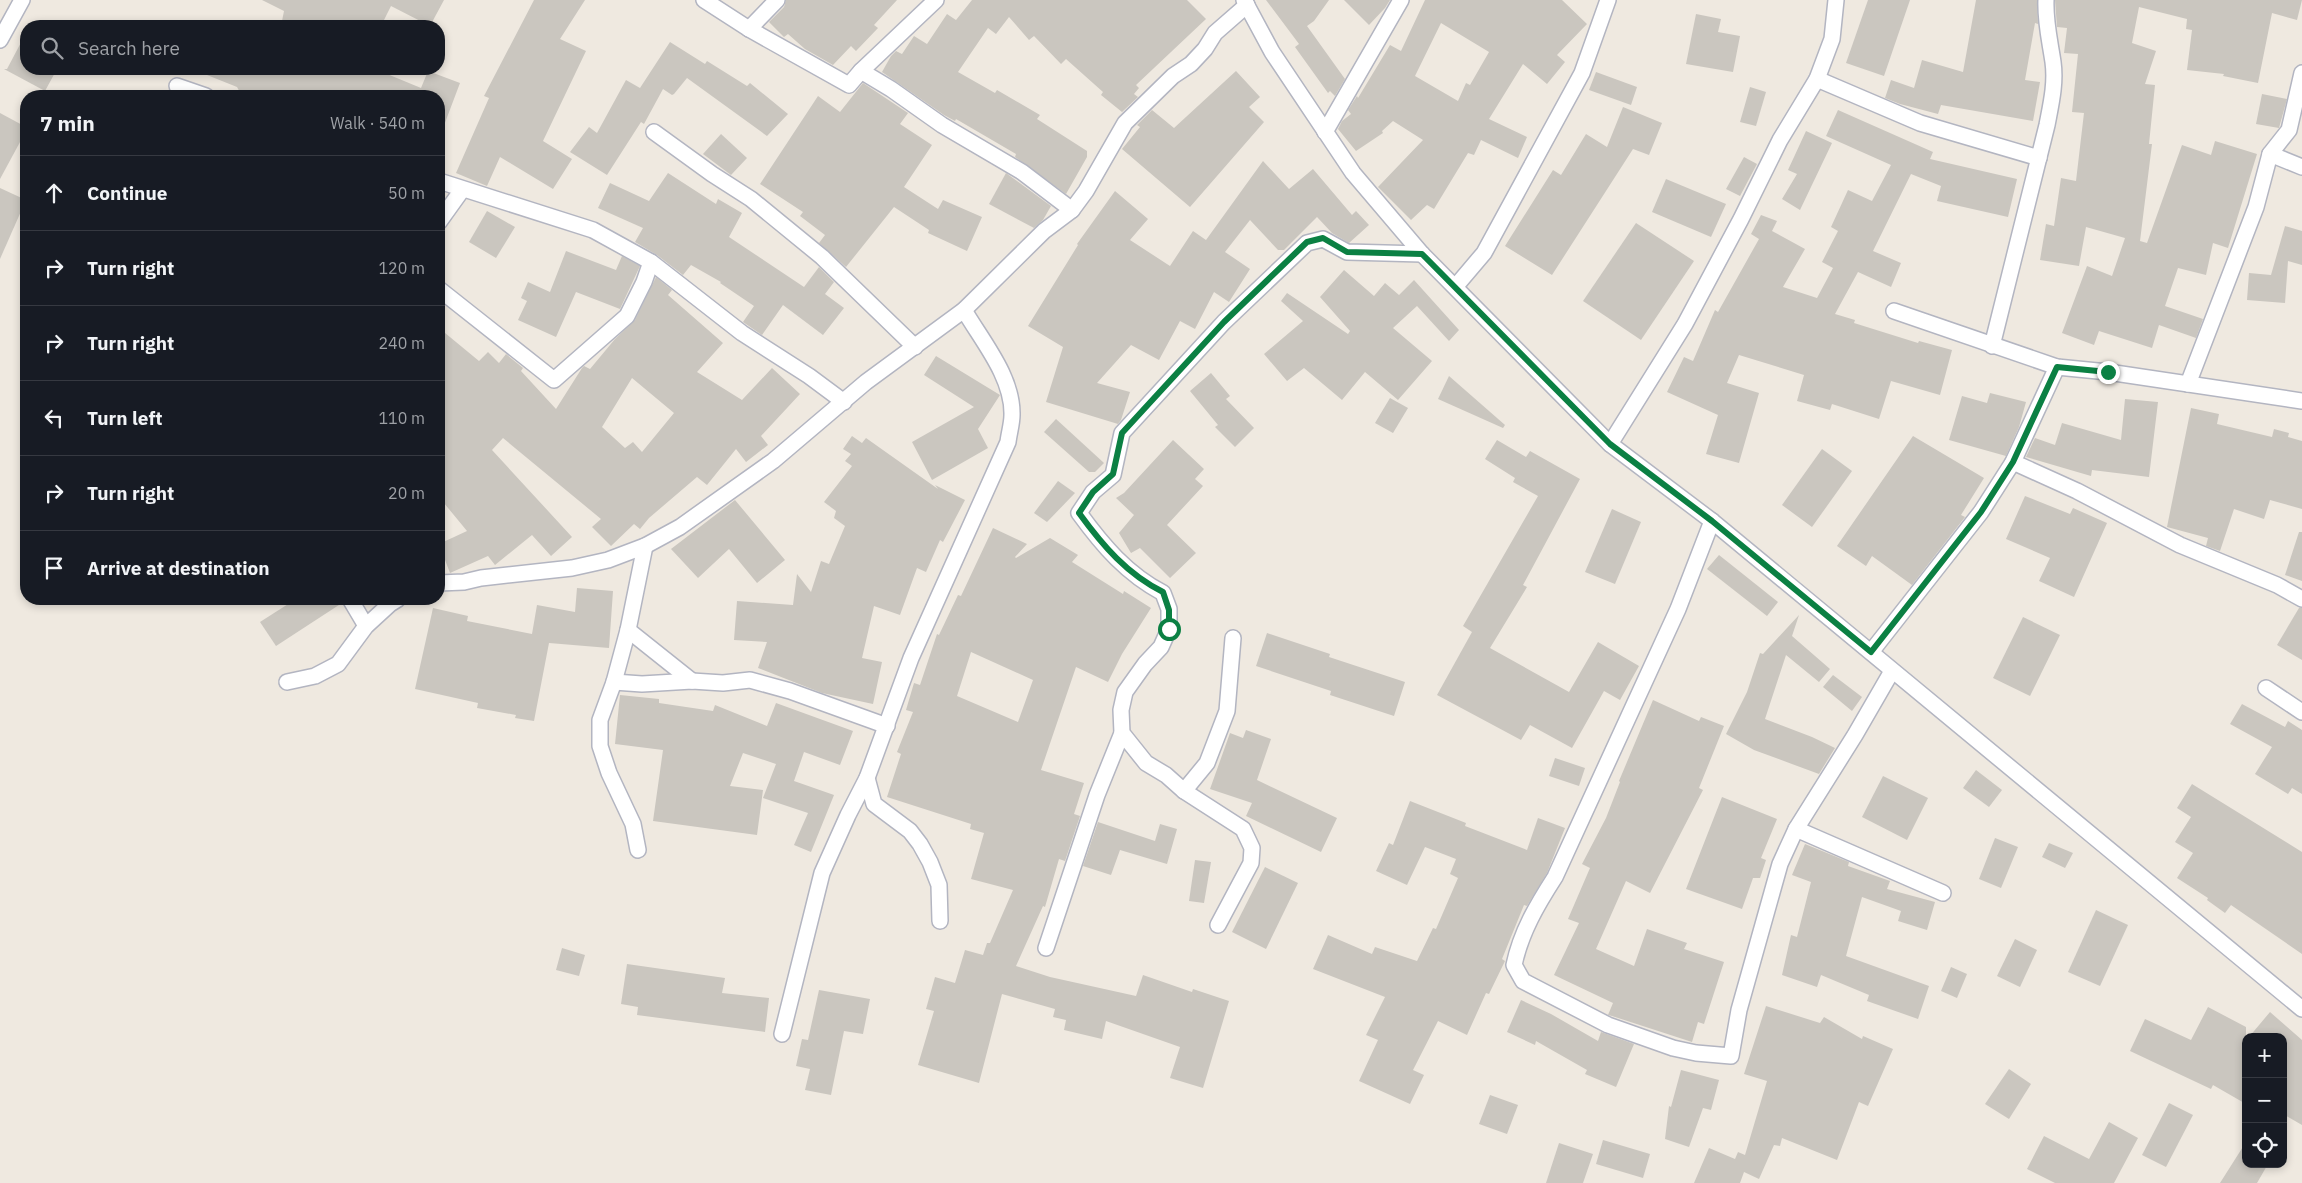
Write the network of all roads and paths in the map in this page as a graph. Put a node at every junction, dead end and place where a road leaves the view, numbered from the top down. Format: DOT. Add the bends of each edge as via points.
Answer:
graph roads {
  1 [pos="22,0"];
  2 [pos="704,0"];
  3 [pos="777,0"];
  4 [pos="936,0"];
  5 [pos="1401,0"];
  6 [pos="1608,0"];
  7 [pos="1836,0"];
  8 [pos="2046,0"];
  9 [pos="1246,3"];
  10 [pos="749,29"];
  11 [pos="0,40"];
  12 [pos="861,71"];
  13 [pos="2302,73"];
  14 [pos="1817,79"];
  15 [pos="177,86"];
  16 [pos="189,90"];
  17 [pos="654,132"];
  18 [pos="1325,132"];
  19 [pos="2270,154"];
  20 [pos="2039,158"];
  21 [pos="2302,167"];
  22 [pos="445,183"];
  23 [pos="462,190"];
  24 [pos="1072,210"];
  25 [pos="445,214"];
  26 [pos="1422,254"];
  27 [pos="651,262"];
  28 [pos="1456,286"];
  29 [pos="445,294"];
  30 [pos="964,310"];
  31 [pos="1894,311"];
  32 [pos="1992,346"];
  33 [pos="915,347"];
  34 [pos="2057,367"];
  35 [pos="2188,384"];
  36 [pos="2302,401"];
  37 [pos="844,402"];
  38 [pos="1610,444"];
  39 [pos="2013,462"];
  40 [pos="1712,521"];
  41 [pos="645,546"];
  42 [pos="445,584"];
  43 [pos="2302,599"];
  44 [pos="354,605"];
  45 [pos="389,605"];
  46 [pos="366,626"];
  47 [pos="628,630"];
  48 [pos="1233,638"];
  49 [pos="1871,652"];
  50 [pos="1892,671"];
  51 [pos="692,681"];
  52 [pos="287,682"];
  53 [pos="614,682"];
  54 [pos="2266,688"];
  55 [pos="2302,712"];
  56 [pos="887,726"];
  57 [pos="1122,733"];
  58 [pos="867,778"];
  59 [pos="1184,791"];
  60 [pos="1796,828"];
  61 [pos="638,850"];
  62 [pos="1944,893"];
  63 [pos="940,921"];
  64 [pos="1218,925"];
  65 [pos="1046,948"];
  66 [pos="2302,1009"];
  67 [pos="782,1034"];
  1 -- 11 [label="street"];
  2 -- 10 [label="street"];
  3 -- 10 [label="street"];
  4 -- 12 [label="street"];
  5 -- 18 [label="street"];
  6 -- 28 [label="street" via="1582,73 1484,253"];
  7 -- 14 [label="street" via="1832,39"];
  8 -- 20 [label="street" via="2054,91"];
  9 -- 18 [label="street" via="1272,52"];
  9 -- 24 [label="street" via="1215,33 1191,64 1173,76 1125,123"];
  10 -- 12 [label="street" via="849,85"];
  12 -- 24 [label="street" via="1022,172"];
  13 -- 19 [label="street" via="2289,130"];
  14 -- 20 [label="street" via="1920,122"];
  14 -- 38 [label="street" via="1780,140 1685,324"];
  15 -- 16 [label="street"];
  17 -- 33 [label="street" via="751,199 822,258"];
  18 -- 26 [label="street" via="1353,173"];
  19 -- 21 [label="street"];
  19 -- 35 [label="street" via="2256,207"];
  20 -- 32 [label="street"];
  22 -- 23 [label="street"];
  23 -- 25 [label="street"];
  23 -- 27 [label="street" via="594,230"];
  24 -- 30 [label="street" via="1038,236"];
  26 -- 28 [label="street"];
  26 -- 57 [label="street" via="1347,252 1323,238 1307,242 1224,322 1122,433 1113,474 1093,492 1079,513 1102,544 1124,566 1146,584 1163,592 1169,610 1169,629 1161,647 1125,692 1121,710"];
  27 -- 29 [label="street" via="627,316 554,380"];
  27 -- 37 [label="street" via="742,333"];
  28 -- 38 [label="street"];
  30 -- 33 [label="street"];
  30 -- 56 [label="street" via="1000,370 1009,392 1012,415 1008,442 910,658"];
  31 -- 32 [label="street"];
  32 -- 34 [label="street"];
  33 -- 37 [label="street"];
  34 -- 35 [label="street"];
  34 -- 39 [label="street"];
  35 -- 36 [label="street"];
  37 -- 41 [label="street" via="773,461 680,527"];
  38 -- 40 [label="street"];
  39 -- 43 [label="street" via="2078,490 2180,545 2277,585"];
  39 -- 49 [label="street" via="1981,512"];
  40 -- 49 [label="street"];
  40 -- 60 [label="street" via="1678,609 1555,877 1519,942 1514,964 1524,982 1608,1025 1681,1050 1731,1056 1739,1010 1780,864"];
  41 -- 42 [label="street" via="608,560 572,568"];
  41 -- 47 [label="street"];
  44 -- 46 [label="street"];
  45 -- 46 [label="street"];
  46 -- 52 [label="street" via="338,664 316,676"];
  47 -- 51 [label="street"];
  47 -- 53 [label="street"];
  48 -- 59 [label="street" via="1227,710 1207,763"];
  49 -- 50 [label="street"];
  50 -- 60 [label="street"];
  50 -- 66 [label="street"];
  51 -- 53 [label="street"];
  51 -- 56 [label="street" via="765,682"];
  53 -- 61 [label="street" via="600,720 600,746 633,824"];
  54 -- 55 [label="street"];
  56 -- 58 [label="street"];
  57 -- 59 [label="street" via="1146,763"];
  57 -- 65 [label="street" via="1097,795"];
  58 -- 63 [label="street" via="874,804 910,831 930,862 939,885"];
  58 -- 67 [label="street" via="822,873"];
  59 -- 64 [label="street" via="1243,829 1252,848 1251,863"];
  60 -- 62 [label="street"];
}
